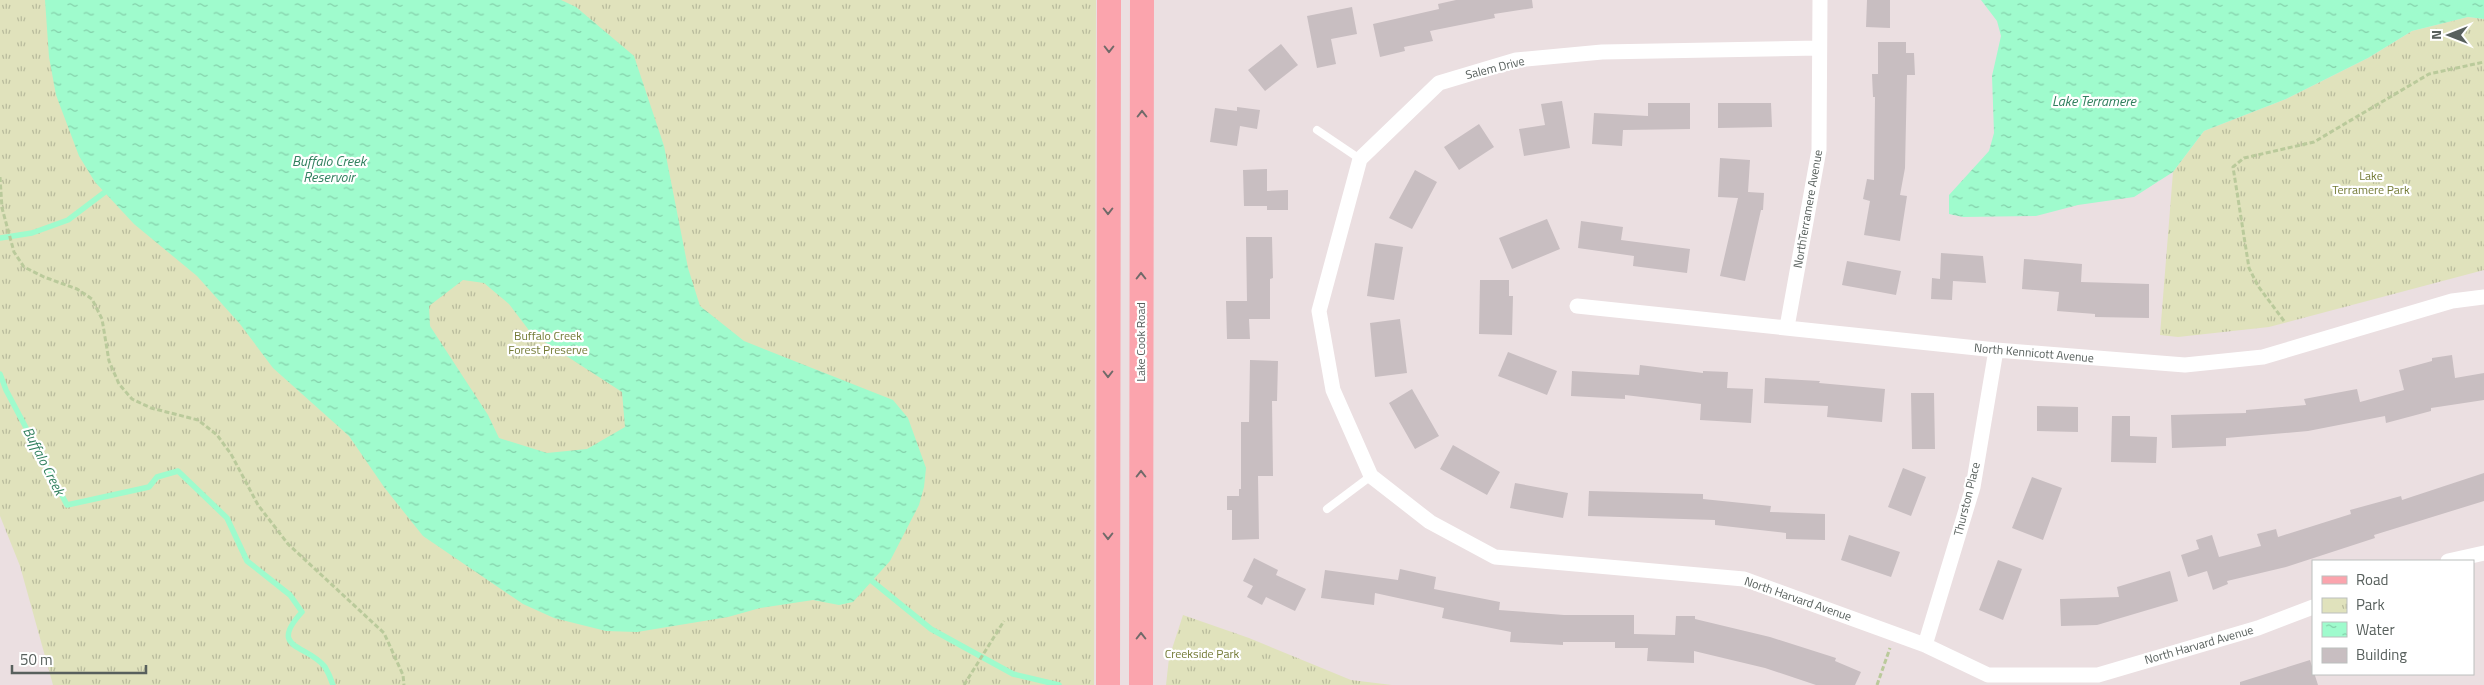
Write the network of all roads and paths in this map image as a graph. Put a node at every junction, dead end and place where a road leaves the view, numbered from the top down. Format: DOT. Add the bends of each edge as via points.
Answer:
graph roads {
  1 [pos="1109,0"];
  2 [pos="1142,0"];
  3 [pos="1820,0"];
  4 [pos="1819,48"];
  5 [pos="2484,62"];
  6 [pos="1317,130"];
  7 [pos="1360,159"];
  8 [pos="0,177"];
  9 [pos="2484,297"];
  10 [pos="1577,306"];
  11 [pos="2284,320"];
  12 [pos="1787,327"];
  13 [pos="1996,350"];
  14 [pos="1371,476"];
  15 [pos="1327,508"];
  16 [pos="2484,553"];
  17 [pos="2452,560"];
  18 [pos="2312,607"];
  19 [pos="1004,622"];
  20 [pos="1895,634"];
  21 [pos="1925,645"];
  22 [pos="404,685"];
  23 [pos="964,685"];
  24 [pos="1108,685"];
  25 [pos="1141,685"];
  26 [pos="1876,685"];
  1 -- 24 [label="main road, one-way"];
  25 -- 2 [label="main road, Lake Cook Road, one-way"];
  3 -- 4 [label="street, NorthTerramere Avenue"];
  4 -- 7 [label="street, Salem Drive" via="1602,52 1516,60 1439,83"];
  4 -- 12 [label="street, NorthTerramere Avenue" via="1819,150"];
  5 -- 11 [label="path" via="2429,74 2314,142 2244,158 2233,167 2249,268 2258,286"];
  6 -- 7 [label="lane"];
  7 -- 14 [label="street, North Harvard Avenue" via="1319,311 1332,390"];
  8 -- 22 [label="path" via="6,224 14,252 24,267 77,289 92,299 102,319 109,361 119,384 132,399 150,408 198,420 217,435 258,505 288,544 384,633 398,662"];
  9 -- 13 [label="street, North Kennicott Avenue" via="2452,301 2263,357 2185,366"];
  10 -- 12 [label="street, North Kennicott Avenue"];
  12 -- 13 [label="street, North Kennicott Avenue"];
  13 -- 21 [label="street, Thurston Place" via="1972,487"];
  14 -- 15 [label="lane"];
  14 -- 20 [label="street, North Harvard Avenue" via="1430,522 1495,556 1744,579"];
  16 -- 17 [label="street"];
  18 -- 21 [label="street, North Harvard Avenue" via="2258,628 2098,675 1988,675"];
  19 -- 23 [label="path"];
  20 -- 21 [label="street, North Harvard Avenue"];
  20 -- 26 [label="path"];
}
